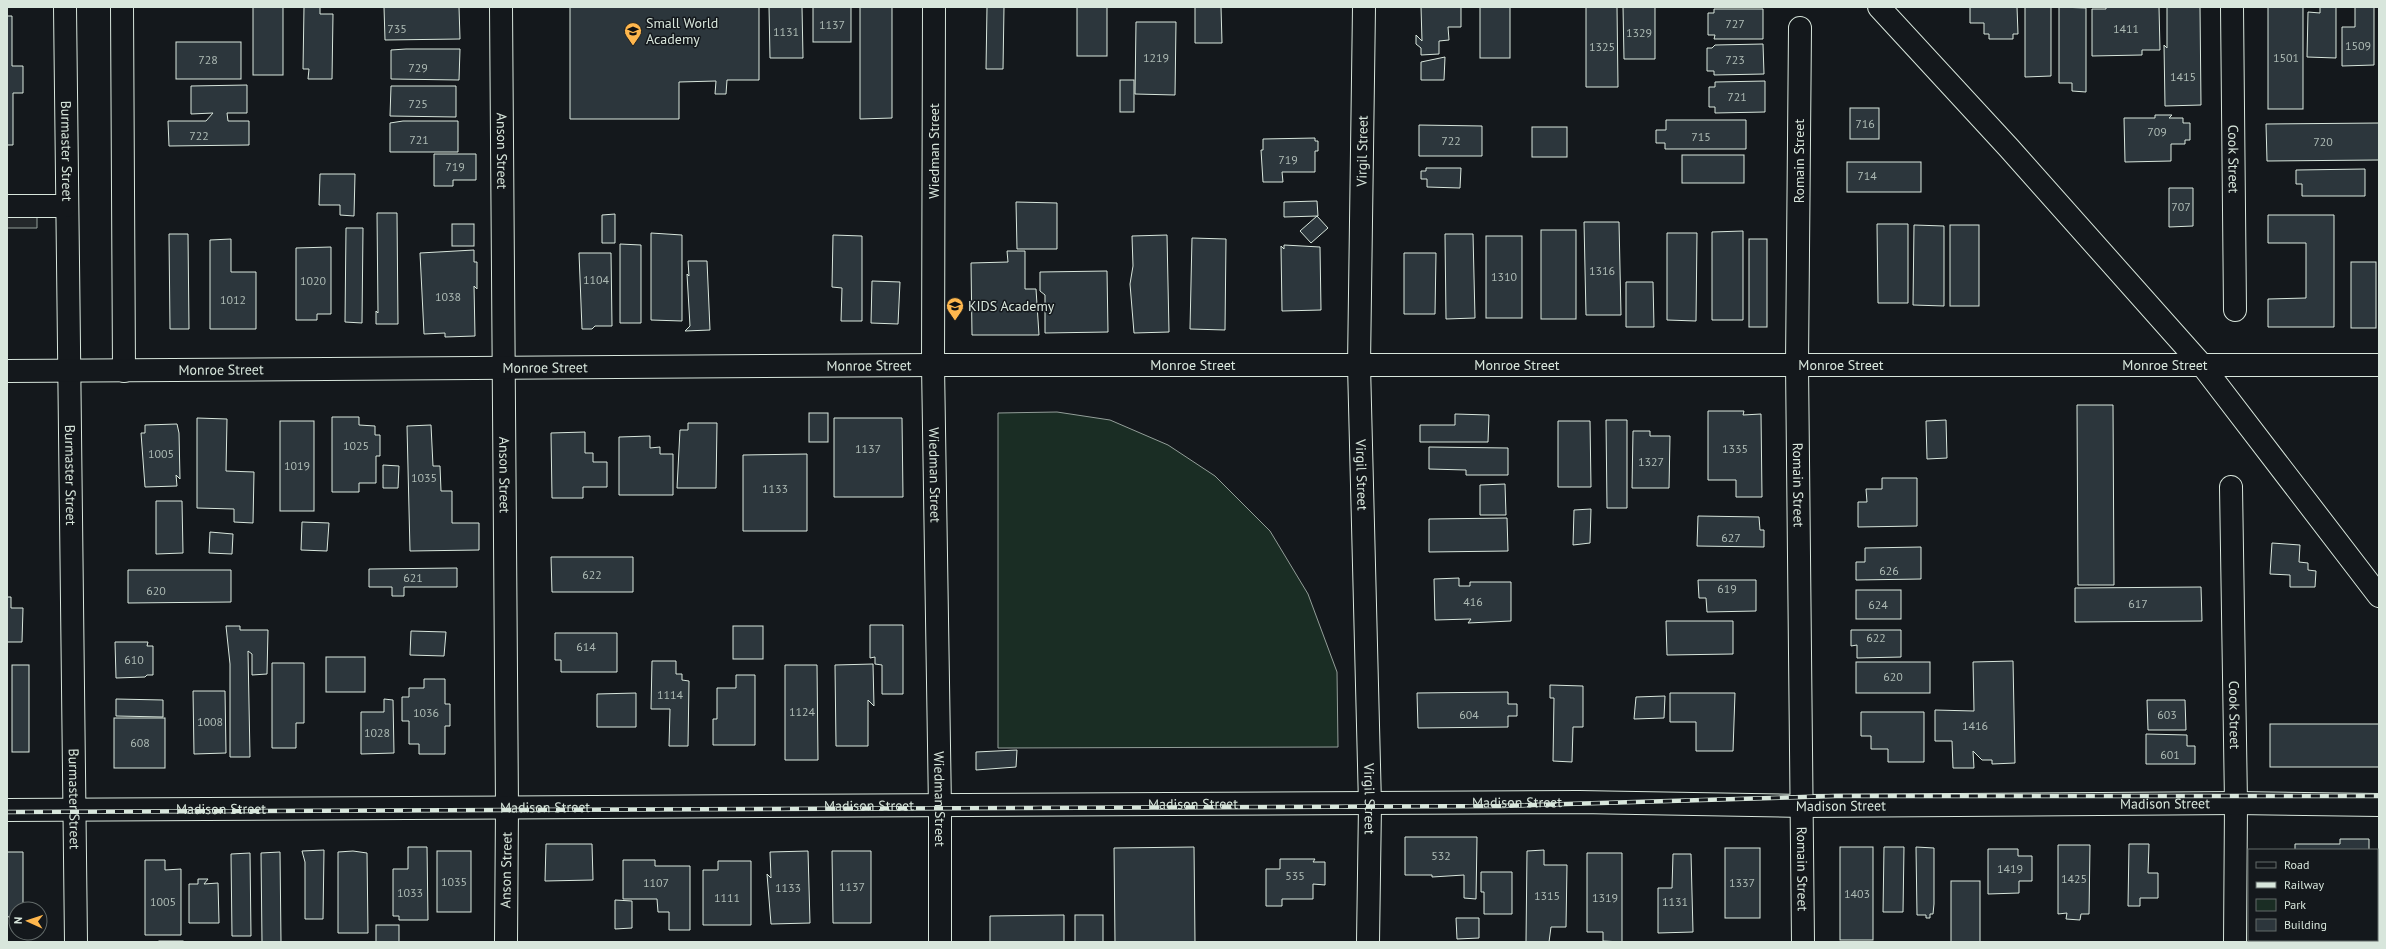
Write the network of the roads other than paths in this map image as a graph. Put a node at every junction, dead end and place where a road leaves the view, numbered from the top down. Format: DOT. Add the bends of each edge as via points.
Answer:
graph roads {
  1 [pos="65,7"];
  2 [pos="122,7"];
  3 [pos="501,7"];
  4 [pos="934,7"];
  5 [pos="1364,7"];
  6 [pos="1879,7"];
  7 [pos="2232,7"];
  8 [pos="1800,28"];
  9 [pos="7,206"];
  10 [pos="66,206"];
  11 [pos="2235,310"];
  12 [pos="1797,364"];
  13 [pos="933,365"];
  14 [pos="1358,365"];
  15 [pos="2202,365"];
  16 [pos="2379,365"];
  17 [pos="502,369"];
  18 [pos="7,371"];
  19 [pos="68,371"];
  20 [pos="124,371"];
  21 [pos="2231,487"];
  22 [pos="2379,596"];
  23 [pos="1370,803"];
  24 [pos="2236,803"];
  25 [pos="940,805"];
  26 [pos="2379,805"];
  27 [pos="1802,806"];
  28 [pos="507,808"];
  29 [pos="7,810"];
  30 [pos="76,810"];
  31 [pos="76,942"];
  32 [pos="506,942"];
  33 [pos="940,942"];
  34 [pos="1368,942"];
  35 [pos="1803,942"];
  36 [pos="2235,942"];
  1 -- 10 [label="street, Burmaster Street"];
  2 -- 20 [label="street"];
  3 -- 17 [label="street, Anson Street"];
  4 -- 13 [label="street, Wiedman Street"];
  5 -- 14 [label="street, Virgil Street"];
  6 -- 15 [label="street" via="2010,148"];
  7 -- 11 [label="street, Cook Street"];
  8 -- 12 [label="street, Romain Street"];
  9 -- 10 [label="street"];
  10 -- 19 [label="street, Burmaster Street"];
  12 -- 14 [label="street, Monroe Street"];
  12 -- 15 [label="street, Monroe Street"];
  12 -- 27 [label="street, Romain Street"];
  13 -- 14 [label="street, Monroe Street"];
  13 -- 17 [label="street, Monroe Street"];
  13 -- 25 [label="street, Wiedman Street"];
  14 -- 23 [label="street, Virgil Street"];
  15 -- 16 [label="street, Monroe Street"];
  15 -- 22 [label="street"];
  17 -- 20 [label="street, Monroe Street"];
  17 -- 28 [label="street, Anson Street"];
  18 -- 19 [label="street, Monroe Street"];
  19 -- 20 [label="street, Monroe Street"];
  19 -- 30 [label="street, Burmaster Street"];
  21 -- 24 [label="street, Cook Street"];
  23 -- 25 [label="street, Madison Street"];
  23 -- 27 [label="street, Madison Street" via="1580,802"];
  23 -- 34 [label="street, Virgil Street"];
  24 -- 26 [label="street, Madison Street"];
  24 -- 27 [label="street, Madison Street"];
  24 -- 36 [label="street, Cook Street"];
  25 -- 28 [label="street, Madison Street"];
  25 -- 33 [label="street, Wiedman Street"];
  27 -- 35 [label="street, Romain Street"];
  28 -- 30 [label="street, Madison Street"];
  28 -- 32 [label="street, Anson Street"];
  29 -- 30 [label="street, Madison Street"];
  30 -- 31 [label="street, Burmaster Street"];
}
